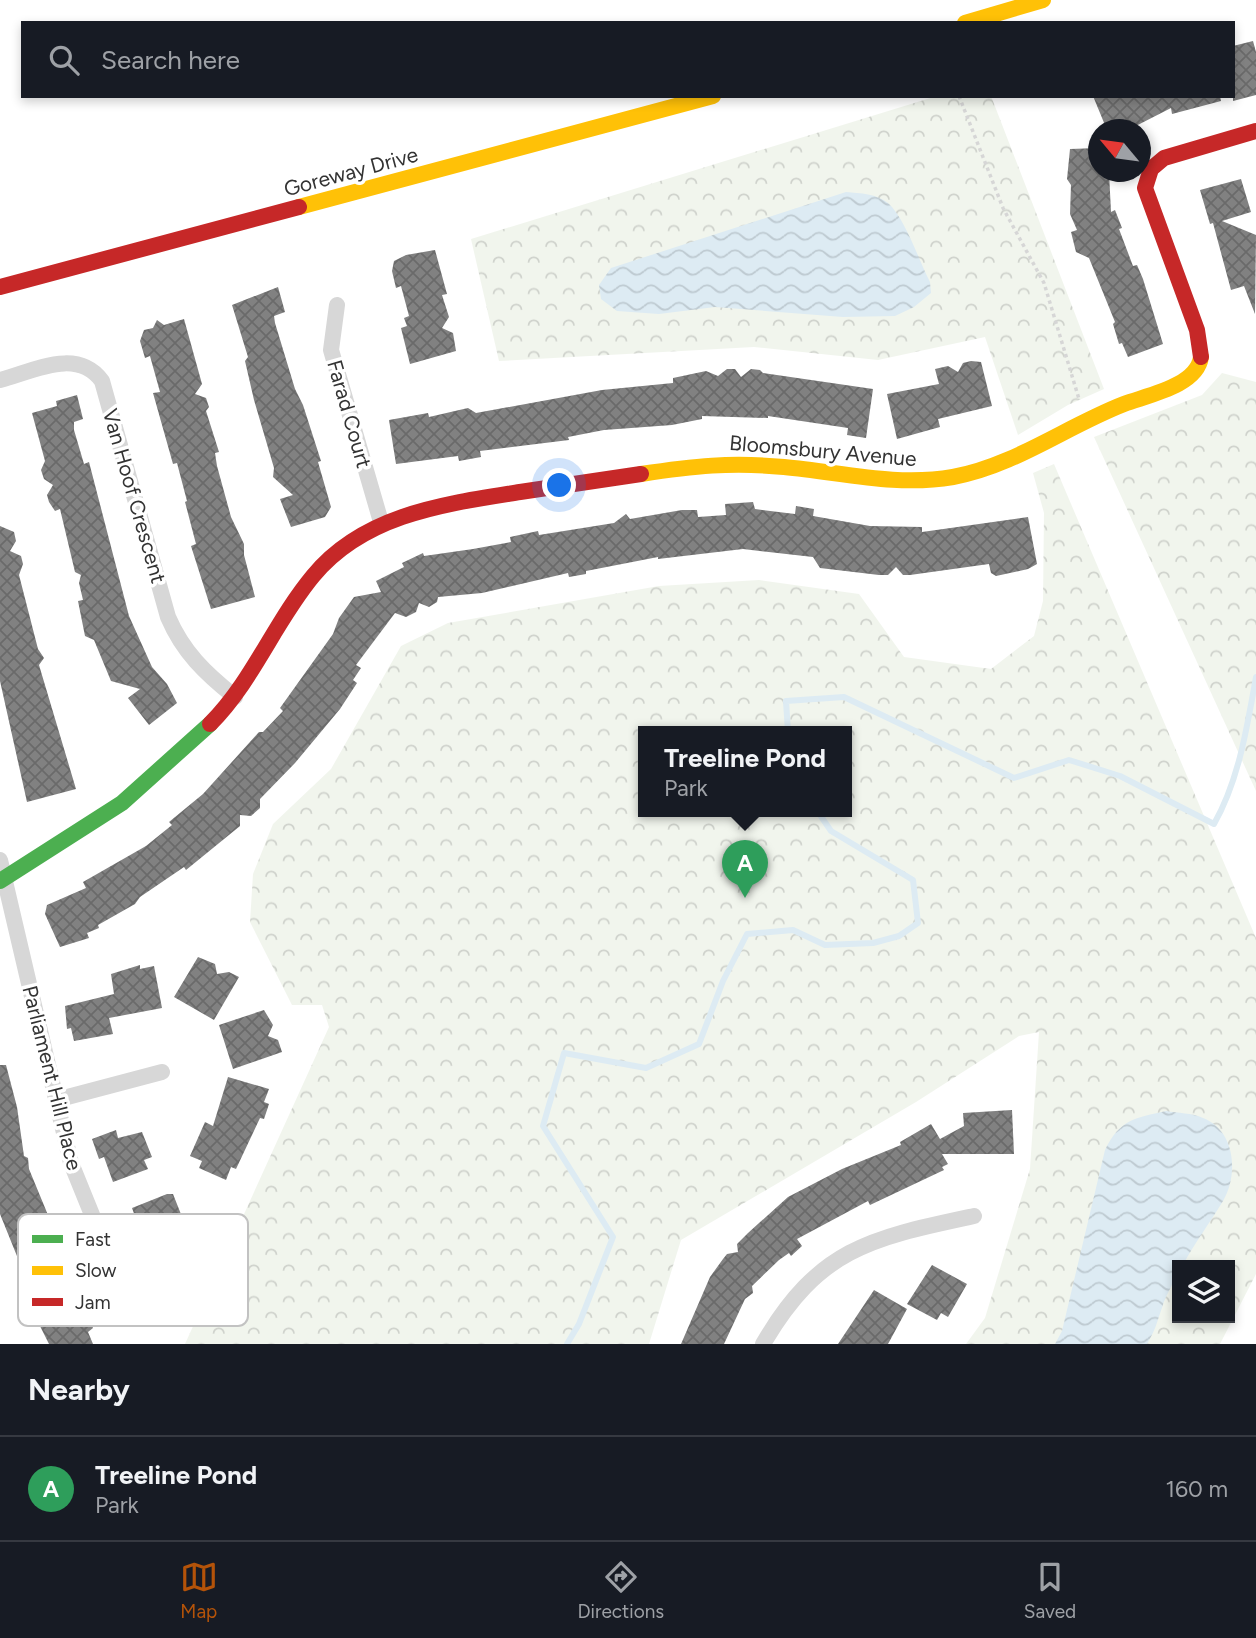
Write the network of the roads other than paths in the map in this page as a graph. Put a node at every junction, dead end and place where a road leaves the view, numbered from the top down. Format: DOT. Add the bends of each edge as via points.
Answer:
graph roads {
  1 [pos="1043,0"];
  2 [pos="972,21"];
  3 [pos="706,98"];
  4 [pos="1256,131"];
  5 [pos="0,288"];
  6 [pos="337,305"];
  7 [pos="0,380"];
  8 [pos="382,522"];
  9 [pos="235,697"];
  10 [pos="0,860"];
  11 [pos="2,880"];
  12 [pos="162,1072"];
  13 [pos="56,1100"];
  14 [pos="92,1214"];
  15 [pos="974,1216"];
  16 [pos="762,1344"];
  1 -- 2 [label="street"];
  3 -- 5 [label="street, Goreway Drive"];
  4 -- 8 [label="street, Bloomsbury Avenue" via="1164,158 1151,169 1145,188 1197,330 1200,366 1187,379 1088,418 1040,446 954,477 922,481 711,463 449,503"];
  6 -- 8 [label="street, Farad Court" via="331,350"];
  7 -- 9 [label="street, Van Hoof Crescent" via="74,362 94,371 102,381 178,641"];
  8 -- 9 [label="street, Bloomsbury Avenue" via="360,534 312,577"];
  9 -- 11 [label="street, Bloomsbury Avenue" via="124,802"];
  10 -- 11 [label="street"];
  11 -- 13 [label="street, Parliament Hill Place"];
  12 -- 13 [label="street"];
  13 -- 14 [label="street, Parliament Hill Place" via="71,1163"];
  15 -- 16 [label="street" via="894,1233 841,1256 804,1285"];
}
